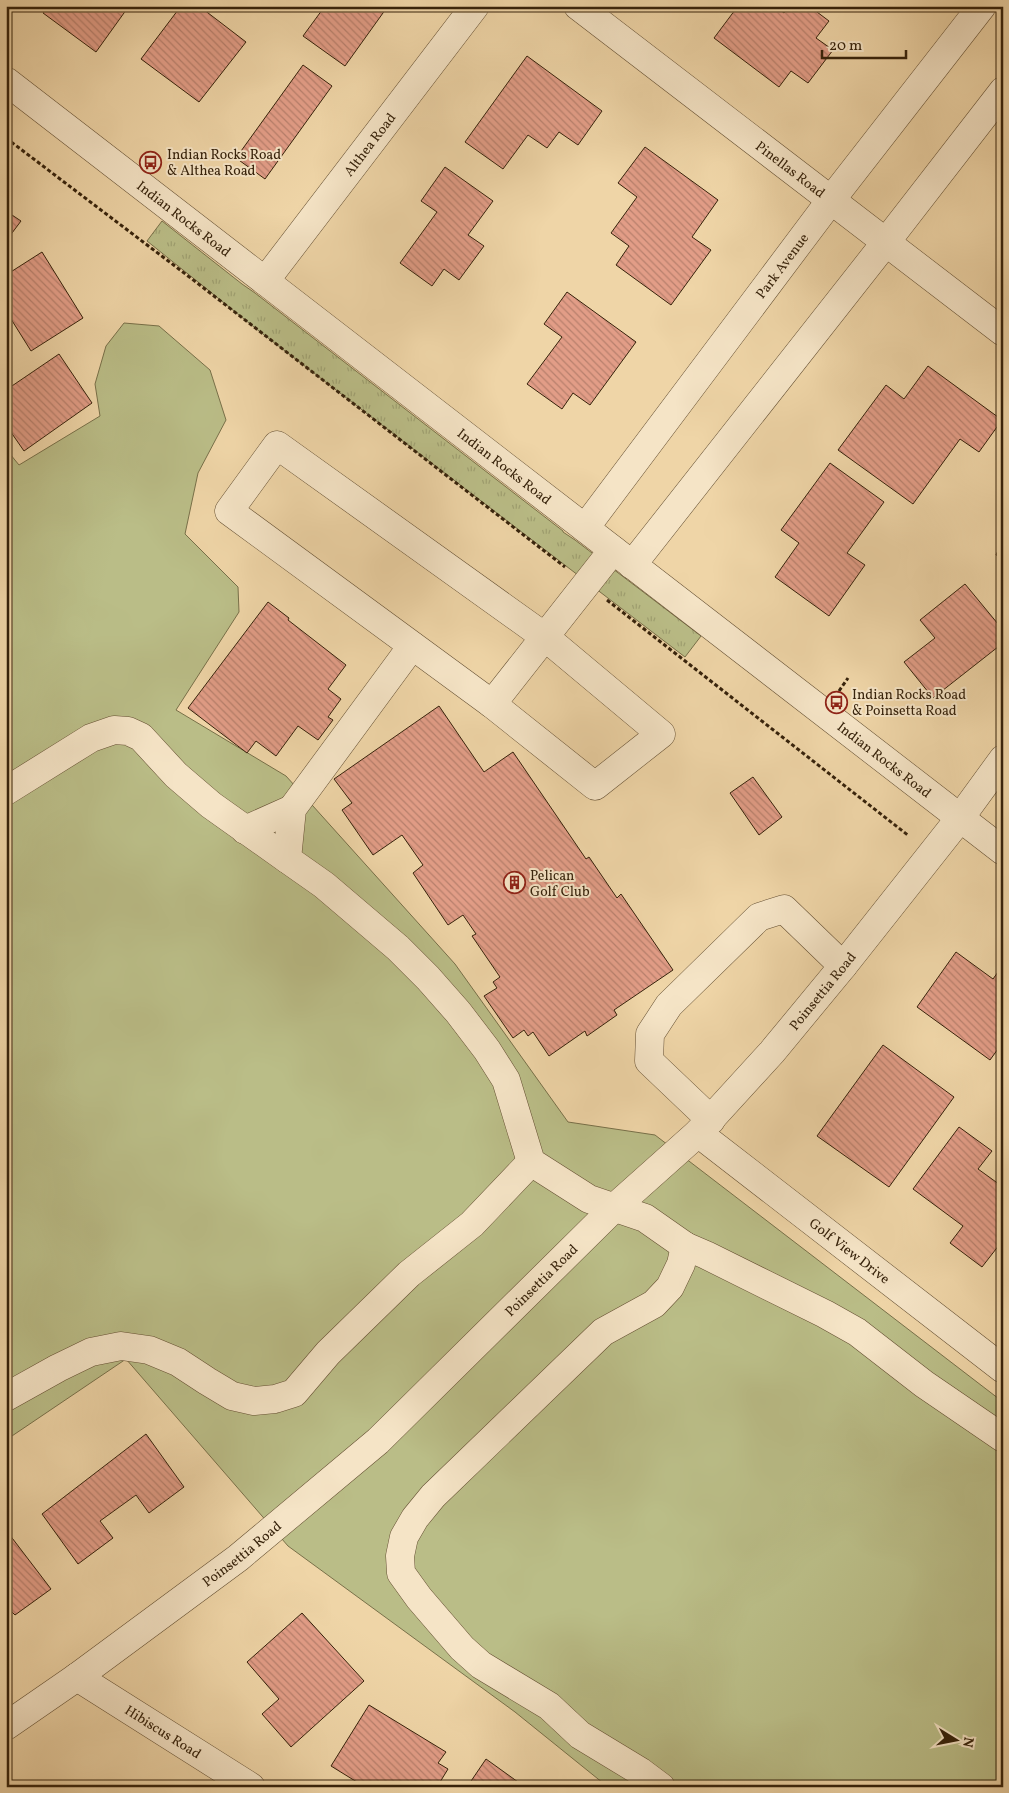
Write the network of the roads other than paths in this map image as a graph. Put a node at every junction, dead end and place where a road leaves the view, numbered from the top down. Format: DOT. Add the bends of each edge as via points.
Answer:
graph roads {
  1 [pos="475,6"];
  2 [pos="578,6"];
  3 [pos="982,6"];
  4 [pos="6,81"];
  5 [pos="1003,91"];
  6 [pos="831,200"];
  7 [pos="886,242"];
  8 [pos="265,281"];
  9 [pos="1003,332"];
  10 [pos="585,528"];
  11 [pos="623,557"];
  12 [pos="545,637"];
  13 [pos="412,646"];
  14 [pos="492,704"];
  15 [pos="1003,759"];
  16 [pos="6,791"];
  17 [pos="292,809"];
  18 [pos="960,818"];
  19 [pos="245,830"];
  20 [pos="1003,851"];
  21 [pos="287,859"];
  22 [pos="843,966"];
  23 [pos="704,1126"];
  24 [pos="531,1162"];
  25 [pos="615,1208"];
  26 [pos="685,1246"];
  27 [pos="1003,1369"];
  28 [pos="6,1397"];
  29 [pos="1003,1438"];
  30 [pos="77,1677"];
  31 [pos="6,1726"];
  32 [pos="251,1787"];
  33 [pos="661,1787"];
  1 -- 8 [label="street, Althea Road"];
  2 -- 6 [label="street, Pinellas Road"];
  3 -- 6 [label="street, Park Avenue"];
  4 -- 8 [label="street, Indian Rocks Road"];
  5 -- 7 [label="street"];
  6 -- 7 [label="street, Pinellas Road"];
  6 -- 10 [label="street, Park Avenue"];
  7 -- 9 [label="street, Pinellas Road"];
  7 -- 11 [label="street"];
  8 -- 10 [label="street, Indian Rocks Road"];
  10 -- 11 [label="street, Indian Rocks Road"];
  11 -- 12 [label="street" via="586,584"];
  11 -- 18 [label="street, Indian Rocks Road"];
  12 -- 13 [label="street" via="277,446 229,511"];
  12 -- 14 [label="street"];
  12 -- 14 [label="street" via="661,734 595,786"];
  13 -- 14 [label="street"];
  13 -- 17 [label="street"];
  15 -- 18 [label="street, Poinsettia Road"];
  16 -- 19 [label="street" via="92,738 114,730 128,731 141,737 176,775"];
  17 -- 19 [label="street"];
  17 -- 21 [label="street"];
  18 -- 20 [label="street, Indian Rocks Road"];
  18 -- 22 [label="street, Poinsettia Road"];
  19 -- 21 [label="street"];
  21 -- 24 [label="street" via="324,885 398,948 458,1012 506,1080"];
  22 -- 23 [label="street, Poinsettia Road" via="772,1052"];
  22 -- 23 [label="street, Golf View Drive" via="784,909 759,916 669,1005 650,1034 649,1061"];
  23 -- 25 [label="street, Poinsettia Road"];
  23 -- 27 [label="street, Golf View Drive"];
  24 -- 25 [label="street" via="588,1199"];
  24 -- 28 [label="street" via="472,1224 410,1274 328,1353 294,1392 275,1399 254,1401 232,1396 178,1362 149,1350 121,1346 91,1352"];
  25 -- 26 [label="street" via="645,1218"];
  25 -- 30 [label="street, Poinsettia Road" via="378,1441 238,1558"];
  26 -- 29 [label="street" via="788,1294 857,1332 924,1384"];
  26 -- 33 [label="street" via="670,1287 654,1304 603,1332 433,1496 404,1537 400,1556 401,1573 419,1598 481,1665 549,1706 580,1735"];
  30 -- 31 [label="street, Poinsettia Road"];
  30 -- 32 [label="street, Hibiscus Road"];
}
